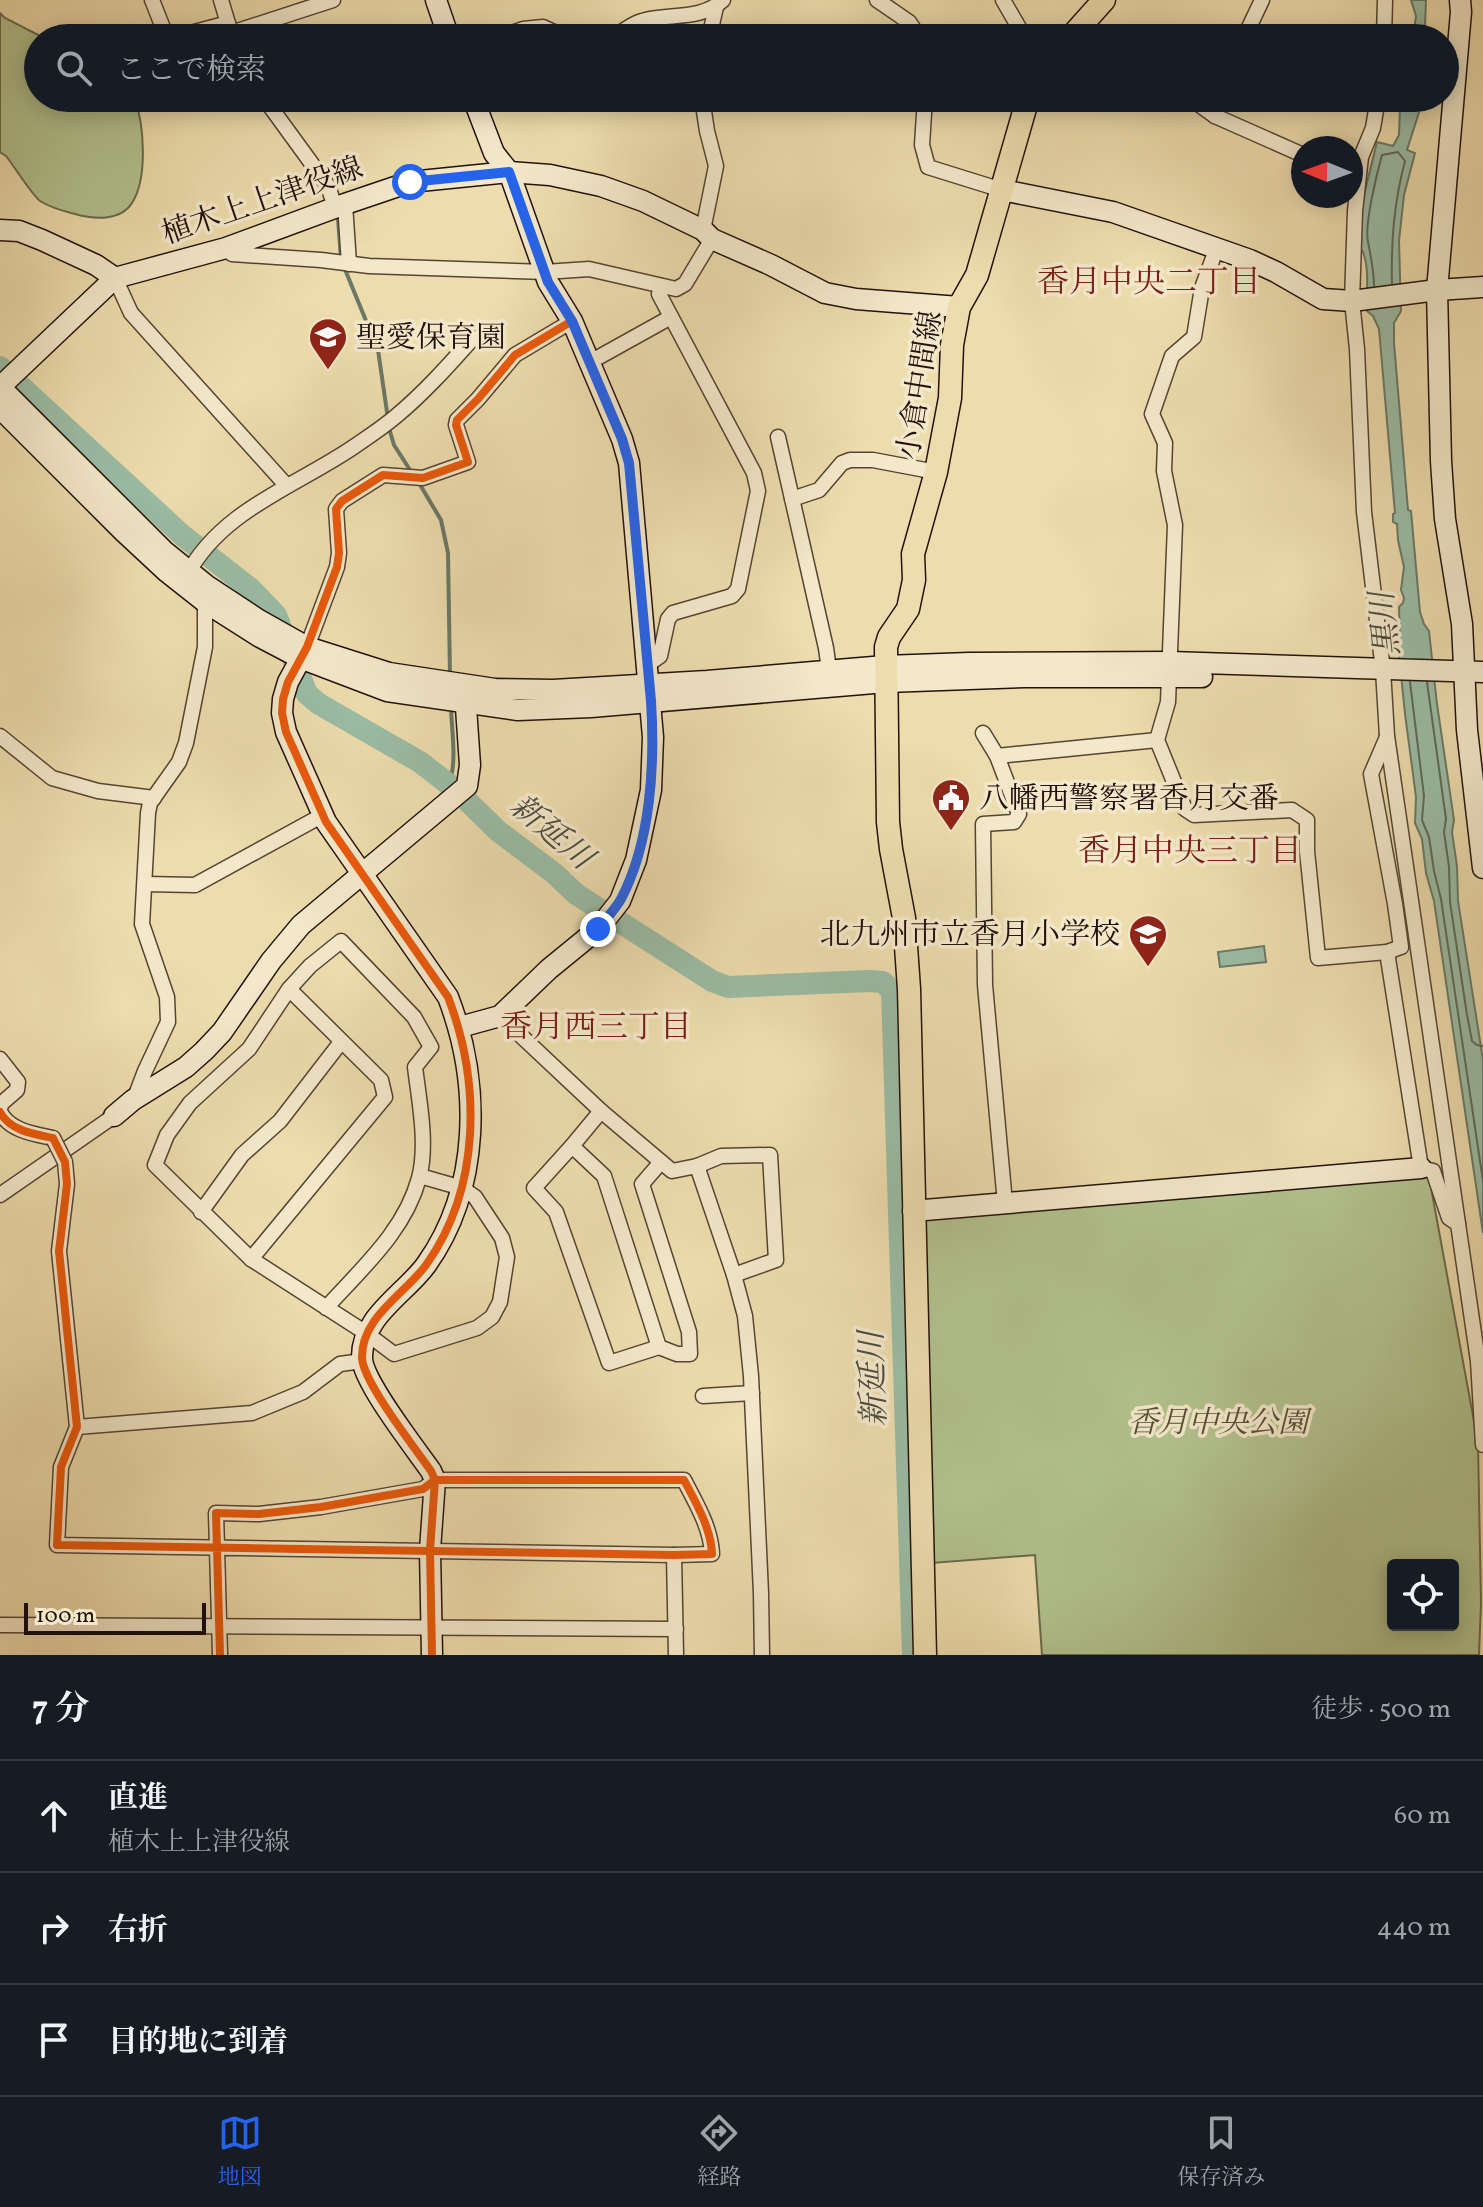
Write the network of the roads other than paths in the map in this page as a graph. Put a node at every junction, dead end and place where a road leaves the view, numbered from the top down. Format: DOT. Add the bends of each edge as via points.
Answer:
graph roads {
  1 [pos="152,0"];
  2 [pos="221,0"];
  3 [pos="436,0"];
  4 [pos="877,0"];
  5 [pos="1003,0"];
  6 [pos="1104,0"];
  7 [pos="1262,0"];
  8 [pos="1385,0"];
  9 [pos="1460,0"];
  10 [pos="325,1"];
  11 [pos="720,4"];
  12 [pos="163,24"];
  13 [pos="228,24"];
  14 [pos="252,24"];
  15 [pos="444,24"];
  16 [pos="636,24"];
  17 [pos="714,24"];
  18 [pos="910,24"];
  19 [pos="1017,24"];
  20 [pos="1083,24"];
  21 [pos="1251,24"];
  22 [pos="1384,24"];
  23 [pos="1459,29"];
  24 [pos="274,112"];
  25 [pos="478,112"];
  26 [pos="704,112"];
  27 [pos="924,112"];
  28 [pos="1024,112"];
  29 [pos="1209,112"];
  30 [pos="1215,112"];
  31 [pos="1376,112"];
  32 [pos="1450,112"];
  33 [pos="1215,116"];
  34 [pos="1363,146"];
  35 [pos="1291,150"];
  36 [pos="509,172"];
  37 [pos="1002,190"];
  38 [pos="340,205"];
  39 [pos="1355,208"];
  40 [pos="0,230"];
  41 [pos="707,235"];
  42 [pos="226,248"];
  43 [pos="1216,250"];
  44 [pos="349,264"];
  45 [pos="545,272"];
  46 [pos="115,278"];
  47 [pos="662,286"];
  48 [pos="1483,287"];
  49 [pos="1429,291"];
  50 [pos="1357,300"];
  51 [pos="959,307"];
  52 [pos="671,317"];
  53 [pos="572,321"];
  54 [pos="473,338"];
  55 [pos="590,362"];
  56 [pos="0,387"];
  57 [pos="0,408"];
  58 [pos="778,437"];
  59 [pos="936,472"];
  60 [pos="286,485"];
  61 [pos="792,499"];
  62 [pos="185,578"];
  63 [pos="205,602"];
  64 [pos="303,652"];
  65 [pos="1169,670"];
  66 [pos="886,674"];
  67 [pos="1383,676"];
  68 [pos="830,678"];
  69 [pos="1466,678"];
  70 [pos="649,684"];
  71 [pos="465,694"];
  72 [pos="983,733"];
  73 [pos="0,736"];
  74 [pos="1387,736"];
  75 [pos="1157,740"];
  76 [pos="997,756"];
  77 [pos="154,798"];
  78 [pos="323,815"];
  79 [pos="1483,868"];
  80 [pos="361,874"];
  81 [pos="145,884"];
  82 [pos="1387,952"];
  83 [pos="289,989"];
  84 [pos="500,1016"];
  85 [pos="460,1027"];
  86 [pos="341,1042"];
  87 [pos="0,1059"];
  88 [pos="133,1100"];
  89 [pos="0,1110"];
  90 [pos="601,1111"];
  91 [pos="114,1116"];
  92 [pos="572,1146"];
  93 [pos="661,1162"];
  94 [pos="697,1166"];
  95 [pos="1421,1168"];
  96 [pos="420,1176"];
  97 [pos="462,1188"];
  98 [pos="0,1195"];
  99 [pos="1005,1203"];
  100 [pos="913,1211"];
  101 [pos="201,1212"];
  102 [pos="1459,1224"];
  103 [pos="251,1259"];
  104 [pos="734,1275"];
  105 [pos="326,1308"];
  106 [pos="366,1333"];
  107 [pos="659,1347"];
  108 [pos="362,1361"];
  109 [pos="752,1393"];
  110 [pos="703,1396"];
  111 [pos="77,1427"];
  112 [pos="1483,1445"];
  113 [pos="435,1480"];
  114 [pos="216,1548"];
  115 [pos="430,1550"];
  116 [pos="674,1555"];
  117 [pos="0,1625"];
  118 [pos="220,1627"];
  119 [pos="432,1628"];
  120 [pos="676,1629"];
  121 [pos="220,1655"];
  122 [pos="432,1655"];
  123 [pos="676,1655"];
  124 [pos="762,1655"];
  125 [pos="925,1655"];
  1 -- 12 [label="street"];
  2 -- 13 [label="street"];
  3 -- 15 [label="street"];
  4 -- 18 [label="street"];
  5 -- 19 [label="street"];
  6 -- 20 [label="main road"];
  7 -- 21 [label="street"];
  8 -- 22 [label="street"];
  9 -- 23 [label="street"];
  10 -- 14 [label="street"];
  11 -- 16 [label="street"];
  11 -- 17 [label="street"];
  24 -- 38 [label="street"];
  25 -- 36 [label="street" via="494,153"];
  26 -- 41 [label="street" via="716,166"];
  27 -- 37 [label="street" via="922,145 928,167"];
  28 -- 37 [label="main road, 小倉中間線"];
  29 -- 33 [label="street"];
  30 -- 33 [label="street"];
  31 -- 34 [label="street"];
  32 -- 49 [label="street"];
  33 -- 35 [label="street"];
  36 -- 38 [label="street, 植木上上津役線" via="410,182"];
  36 -- 41 [label="street, 植木上上津役線" via="601,186 643,201"];
  36 -- 45 [label="street"];
  37 -- 43 [label="street" via="1113,212"];
  37 -- 51 [label="main road, 小倉中間線" via="977,275"];
  38 -- 42 [label="street, 植木上上津役線"];
  38 -- 44 [label="street"];
  39 -- 50 [label="street"];
  40 -- 46 [label="street" via="42,240"];
  41 -- 47 [label="street" via="685,284 676,289"];
  41 -- 51 [label="street, 植木上上津役線" via="825,293"];
  42 -- 44 [label="street" via="232,254"];
  42 -- 46 [label="street, 植木上上津役線"];
  43 -- 50 [label="street" via="1250,260 1323,299"];
  43 -- 65 [label="street" via="1202,288 1194,337 1172,356 1152,414 1165,443 1164,471 1175,525"];
  44 -- 45 [label="street"];
  45 -- 47 [label="street" via="589,269"];
  45 -- 53 [label="street"];
  46 -- 56 [label="street"];
  46 -- 60 [label="street" via="131,313"];
  47 -- 52 [label="street" via="659,294"];
  48 -- 49 [label="street"];
  49 -- 50 [label="street"];
  49 -- 69 [label="street" via="1445,519"];
  50 -- 67 [label="street" via="1364,512"];
  51 -- 59 [label="main road, 小倉中間線"];
  52 -- 55 [label="street"];
  52 -- 70 [label="street" via="754,473 758,491 738,589 732,596 673,613"];
  53 -- 55 [label="street"];
  53 -- 64 [label="street" via="515,355 457,420 468,462 423,478 383,475 342,501 336,509 337,567"];
  54 -- 60 [label="street" via="396,417"];
  55 -- 70 [label="street" via="629,463"];
  56 -- 62 [label="street"];
  57 -- 62 [label="street" via="124,532"];
  58 -- 61 [label="street"];
  59 -- 61 [label="street" via="850,460 819,490"];
  59 -- 66 [label="main road, 小倉中間線" via="913,554 908,609 886,647"];
  60 -- 62 [label="street" via="207,544"];
  61 -- 68 [label="street"];
  62 -- 63 [label="street"];
  62 -- 64 [label="street"];
  63 -- 64 [label="street" via="260,637"];
  63 -- 77 [label="street" via="205,647 186,743"];
  64 -- 71 [label="street"];
  64 -- 78 [label="street" via="288,682 282,713"];
  65 -- 66 [label="street" via="1025,677"];
  65 -- 67 [label="street"];
  65 -- 75 [label="street" via="1168,702"];
  66 -- 68 [label="street"];
  66 -- 100 [label="main road, 小倉中間線" via="888,822 907,946"];
  67 -- 69 [label="street"];
  67 -- 74 [label="street"];
  68 -- 70 [label="street"];
  69 -- 79 [label="street"];
  70 -- 71 [label="street"];
  70 -- 84 [label="street" via="651,790 636,860 620,901 598,929"];
  71 -- 80 [label="street" via="467,786"];
  72 -- 76 [label="street"];
  73 -- 77 [label="street" via="52,778"];
  74 -- 82 [label="street" via="1371,774 1401,947"];
  74 -- 102 [label="street"];
  75 -- 76 [label="street"];
  75 -- 82 [label="street" via="1185,809 1194,815 1292,810 1307,820 1318,958"];
  76 -- 99 [label="street" via="1019,814 1014,822 983,824 985,985"];
  77 -- 81 [label="street" via="148,813"];
  78 -- 80 [label="street"];
  78 -- 81 [label="street" via="195,885"];
  80 -- 85 [label="street" via="448,997"];
  80 -- 88 [label="street" via="301,925 204,1051"];
  81 -- 88 [label="street" via="142,924 167,997 168,1022"];
  82 -- 95 [label="street"];
  83 -- 86 [label="street"];
  83 -- 96 [label="street" via="341,941 414,1017 431,1047 415,1067 422,1122"];
  83 -- 101 [label="street" via="249,1049 190,1103 167,1135 155,1165"];
  84 -- 85 [label="street"];
  84 -- 90 [label="street"];
  85 -- 97 [label="street" via="471,1127"];
  86 -- 101 [label="street" via="280,1121 242,1155"];
  86 -- 103 [label="street" via="381,1080 385,1097"];
  87 -- 89 [label="street" via="18,1082"];
  88 -- 91 [label="street"];
  89 -- 111 [label="street, bridge" via="3,1119 23,1132 53,1138 65,1162 59,1251"];
  90 -- 92 [label="street"];
  90 -- 93 [label="street"];
  91 -- 98 [label="street"];
  92 -- 107 [label="street" via="604,1176"];
  92 -- 107 [label="street" via="534,1188 556,1212 609,1363"];
  93 -- 94 [label="street" via="672,1171"];
  93 -- 107 [label="street" via="642,1184 689,1332 690,1354"];
  94 -- 104 [label="street"];
  94 -- 104 [label="street" via="721,1156 770,1155 776,1260"];
  95 -- 99 [label="street"];
  95 -- 102 [label="street" via="1433,1171 1449,1218"];
  96 -- 97 [label="street"];
  96 -- 105 [label="street" via="393,1233"];
  97 -- 106 [label="street" via="425,1267"];
  97 -- 106 [label="street" via="475,1197 502,1238 507,1257 500,1302 492,1317 477,1328 394,1354"];
  99 -- 100 [label="street"];
  100 -- 125 [label="main road, 小倉中間線"];
  101 -- 103 [label="street"];
  102 -- 112 [label="street" via="1478,1361"];
  103 -- 105 [label="street"];
  104 -- 109 [label="street" via="745,1316"];
  105 -- 106 [label="street"];
  106 -- 108 [label="street"];
  108 -- 111 [label="street" via="340,1364 303,1392 252,1413"];
  108 -- 113 [label="street" via="368,1379"];
  109 -- 110 [label="street"];
  109 -- 124 [label="street"];
  111 -- 114 [label="street" via="61,1467 57,1545"];
  113 -- 114 [label="street" via="423,1489 321,1507 216,1513"];
  113 -- 115 [label="street"];
  113 -- 116 [label="street" via="684,1480 702,1516 712,1554"];
  114 -- 115 [label="street"];
  114 -- 118 [label="street"];
  115 -- 116 [label="street"];
  115 -- 119 [label="street"];
  116 -- 120 [label="street"];
  117 -- 118 [label="street"];
  118 -- 119 [label="street"];
  118 -- 121 [label="street"];
  119 -- 120 [label="street"];
  119 -- 122 [label="street"];
  120 -- 123 [label="street"];
}
